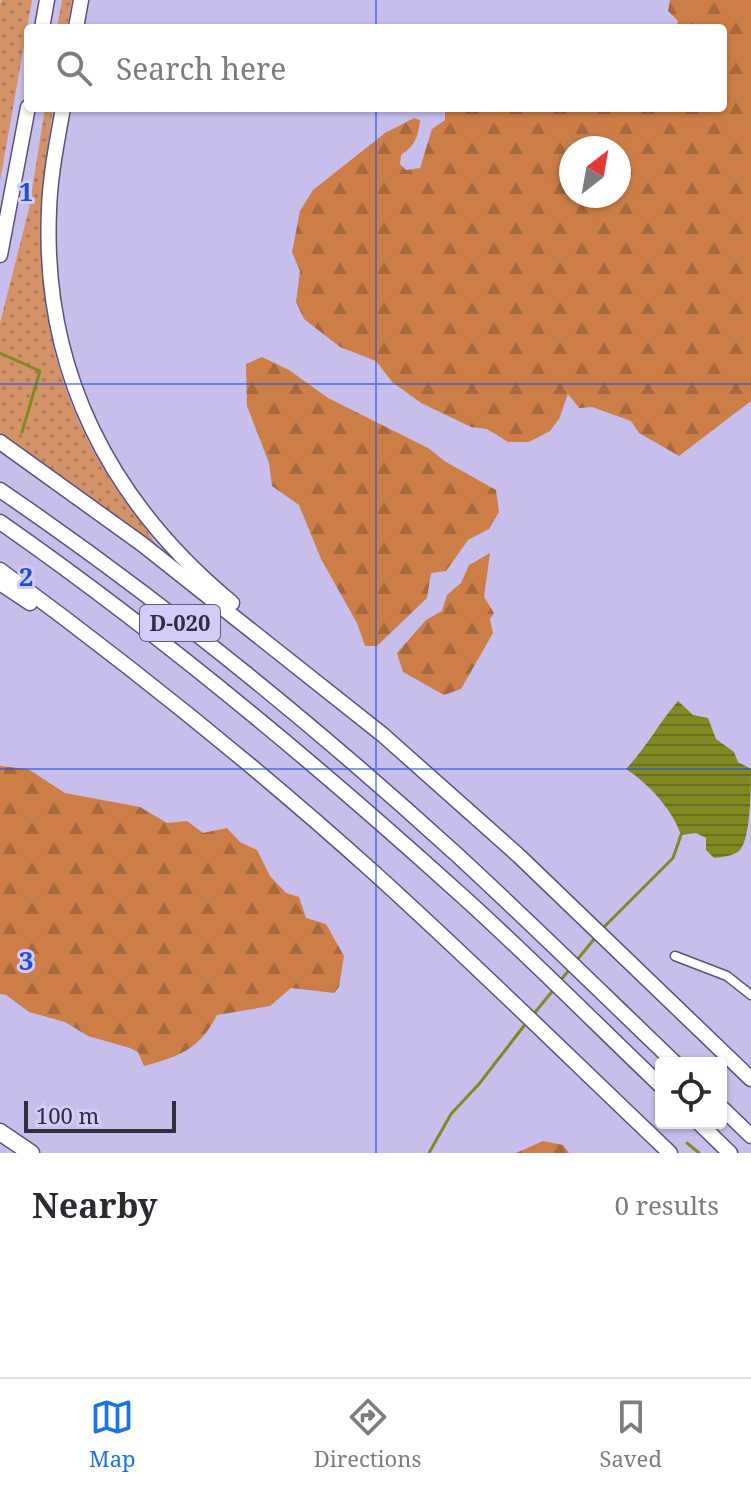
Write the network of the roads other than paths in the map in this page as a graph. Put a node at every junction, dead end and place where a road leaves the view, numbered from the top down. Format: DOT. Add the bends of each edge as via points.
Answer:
graph roads {
  1 [pos="47,0"];
  2 [pos="81,0"];
  3 [pos="43,24"];
  4 [pos="77,24"];
  5 [pos="27,112"];
  6 [pos="62,112"];
  7 [pos="0,255"];
  8 [pos="0,442"];
  9 [pos="0,490"];
  10 [pos="0,522"];
  11 [pos="0,570"];
  12 [pos="0,583"];
  13 [pos="99,645"];
  14 [pos="383,735"];
  15 [pos="675,956"];
  16 [pos="751,995"];
  17 [pos="669,1057"];
  18 [pos="751,1079"];
  19 [pos="655,1080"];
  20 [pos="727,1113"];
  21 [pos="705,1129"];
  22 [pos="0,1132"];
  23 [pos="751,1136"];
  24 [pos="0,1145"];
  25 [pos="13,1153"];
  26 [pos="31,1153"];
  27 [pos="670,1153"];
  28 [pos="730,1153"];
  1 -- 3 [label="highway"];
  2 -- 4 [label="highway"];
  5 -- 7 [label="highway"];
  6 -- 14 [label="highway" via="49,209 53,302 78,399 101,448 130,497 181,558"];
  8 -- 14 [label="highway" via="142,544"];
  9 -- 17 [label="highway, D-020" via="181,623 354,764"];
  10 -- 19 [label="highway, D-020" via="192,665 335,783 463,896"];
  11 -- 13 [label="highway"];
  12 -- 13 [label="highway"];
  13 -- 27 [label="highway" via="307,814 465,956"];
  14 -- 18 [label="highway" via="519,856"];
  15 -- 16 [label="street" via="727,976"];
  20 -- 23 [label="highway"];
  21 -- 28 [label="highway"];
  22 -- 26 [label="highway"];
  24 -- 25 [label="highway"];
}
